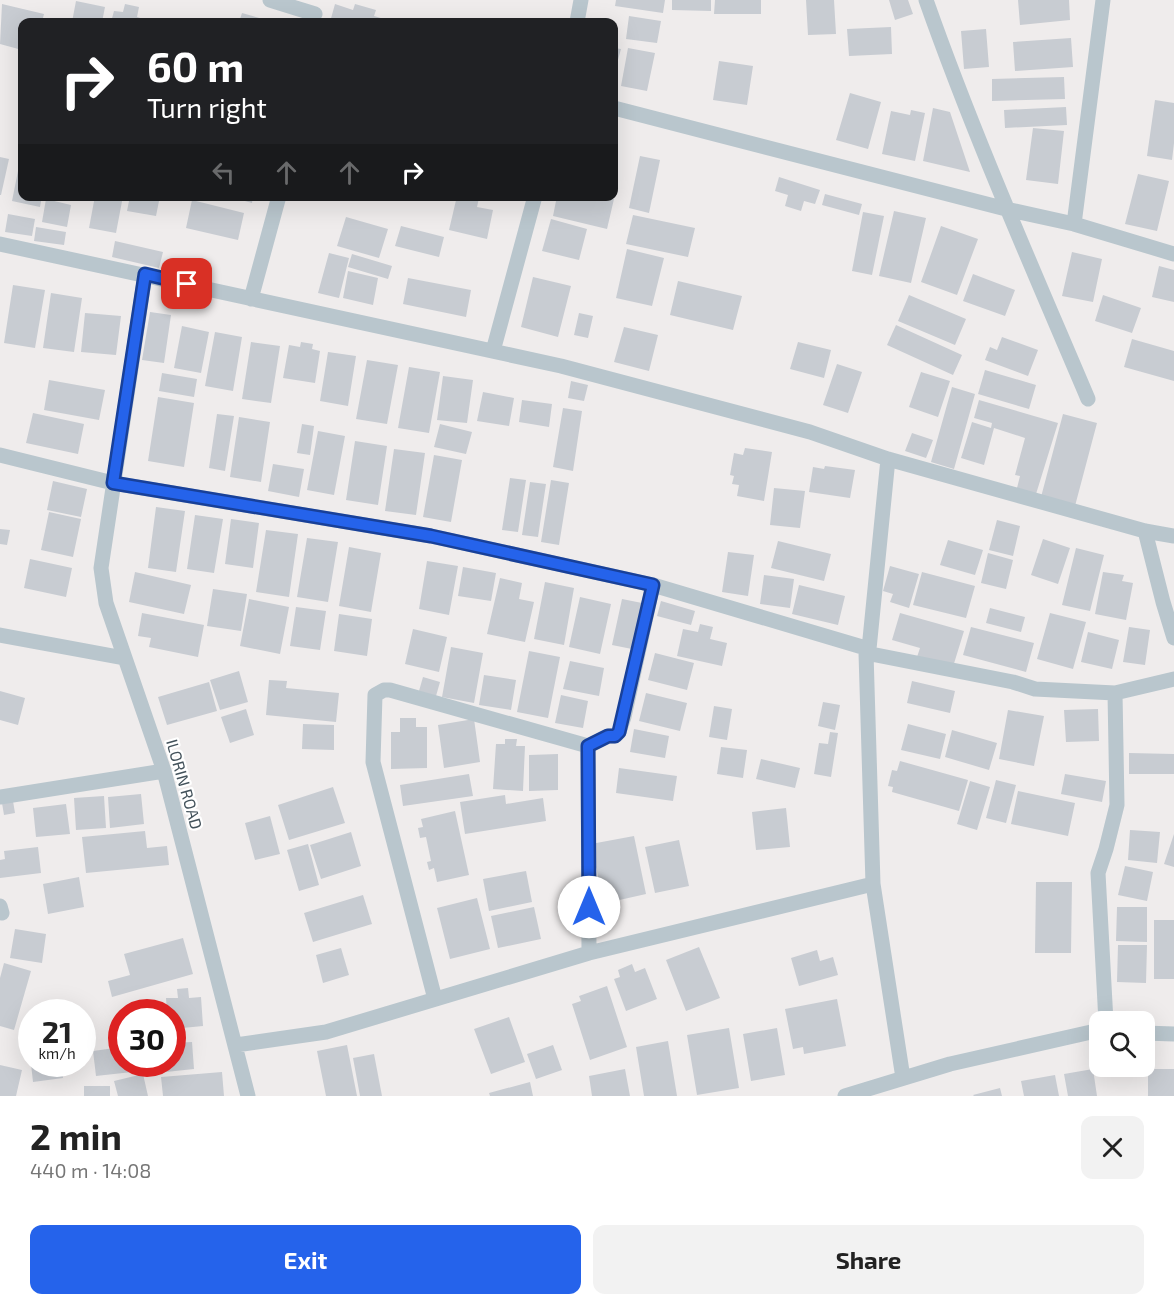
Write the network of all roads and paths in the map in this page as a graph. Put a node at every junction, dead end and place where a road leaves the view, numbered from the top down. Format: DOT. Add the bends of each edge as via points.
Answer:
graph roads {
  1 [pos="270,0"];
  2 [pos="581,0"];
  3 [pos="926,0"];
  4 [pos="1103,0"];
  5 [pos="316,12"];
  6 [pos="578,18"];
  7 [pos="618,109"];
  8 [pos="278,201"];
  9 [pos="534,201"];
  10 [pos="1006,209"];
  11 [pos="1074,224"];
  12 [pos="0,244"];
  13 [pos="1174,254"];
  14 [pos="145,274"];
  15 [pos="251,299"];
  16 [pos="493,351"];
  17 [pos="1088,399"];
  18 [pos="0,455"];
  19 [pos="888,459"];
  20 [pos="113,483"];
  21 [pos="1144,531"];
  22 [pos="1174,536"];
  23 [pos="653,585"];
  24 [pos="0,635"];
  25 [pos="1174,638"];
  26 [pos="868,651"];
  27 [pos="124,658"];
  28 [pos="1174,679"];
  29 [pos="1115,693"];
  30 [pos="588,746"];
  31 [pos="164,771"];
  32 [pos="0,797"];
  33 [pos="873,884"];
  34 [pos="590,952"];
  35 [pos="435,999"];
  36 [pos="1105,1011"];
  37 [pos="1089,1032"];
  38 [pos="1155,1033"];
  39 [pos="1174,1034"];
  40 [pos="236,1046"];
  41 [pos="903,1078"];
  42 [pos="248,1096"];
  43 [pos="845,1096"];
  1 -- 5 [label="street"];
  2 -- 6 [label="street"];
  3 -- 10 [label="street"];
  4 -- 11 [label="street"];
  7 -- 10 [label="street"];
  8 -- 15 [label="street"];
  9 -- 16 [label="street"];
  10 -- 11 [label="street"];
  10 -- 17 [label="street"];
  11 -- 13 [label="street"];
  12 -- 14 [label="street"];
  14 -- 15 [label="street"];
  14 -- 20 [label="street, ILORIN ROAD"];
  15 -- 16 [label="street"];
  16 -- 19 [label="street" via="799,429"];
  18 -- 20 [label="street"];
  19 -- 21 [label="street"];
  19 -- 26 [label="street"];
  20 -- 23 [label="street" via="431,536"];
  20 -- 27 [label="street, ILORIN ROAD" via="101,568 106,603"];
  21 -- 22 [label="street"];
  21 -- 25 [label="street"];
  23 -- 26 [label="street"];
  23 -- 30 [label="street" via="619,732"];
  24 -- 27 [label="street"];
  26 -- 29 [label="street" via="1035,689"];
  26 -- 33 [label="street"];
  27 -- 31 [label="street, ILORIN ROAD"];
  28 -- 29 [label="street"];
  29 -- 36 [label="street" via="1117,805 1098,873"];
  30 -- 34 [label="street"];
  30 -- 35 [label="street" via="390,690 375,695 373,762"];
  31 -- 32 [label="street"];
  31 -- 40 [label="street, ILORIN ROAD"];
  33 -- 34 [label="street"];
  33 -- 41 [label="street"];
  34 -- 35 [label="street"];
  35 -- 40 [label="street" via="326,1032"];
  37 -- 41 [label="street"];
  38 -- 39 [label="street"];
  40 -- 42 [label="street, ILORIN ROAD"];
  41 -- 43 [label="street"];
}
